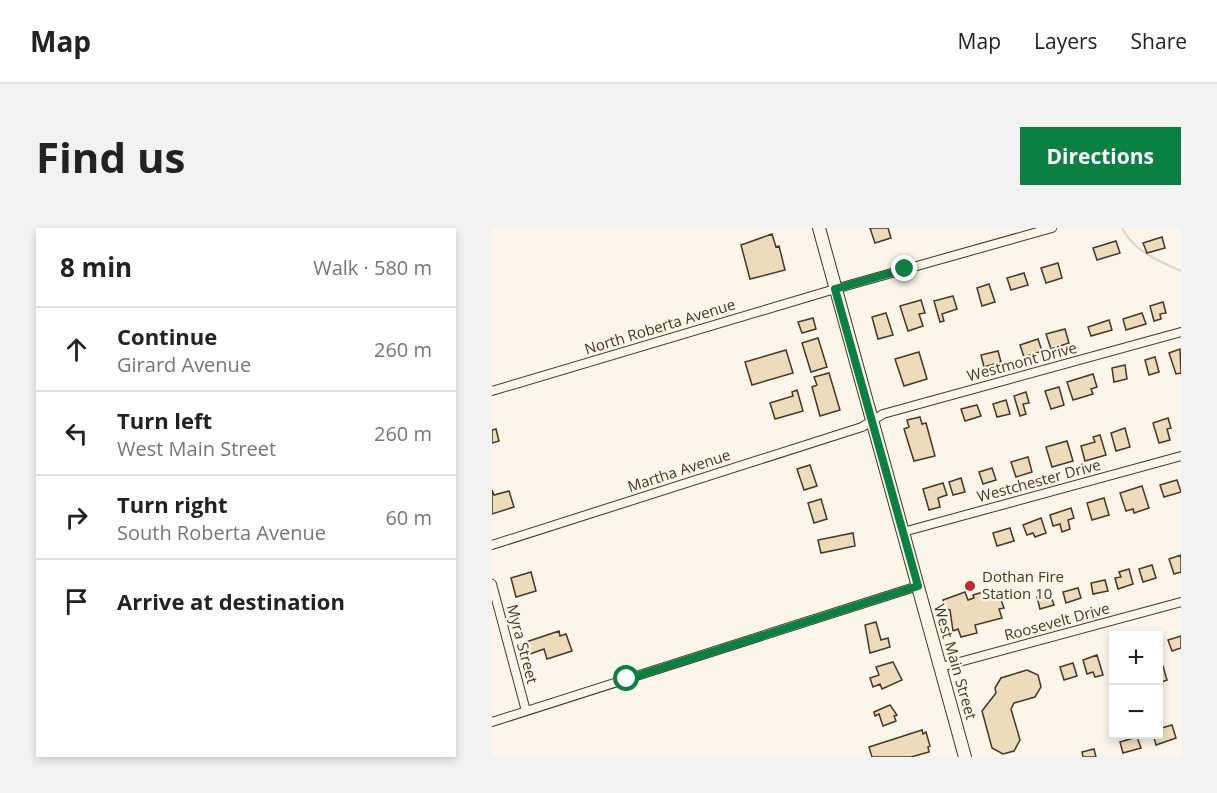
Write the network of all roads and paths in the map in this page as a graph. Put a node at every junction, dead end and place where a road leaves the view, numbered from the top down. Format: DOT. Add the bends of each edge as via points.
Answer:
graph roads {
  1 [pos="819,228"];
  2 [pos="1052,228"];
  3 [pos="835,289"];
  4 [pos="1181,332"];
  5 [pos="492,391"];
  6 [pos="872,421"];
  7 [pos="1181,456"];
  8 [pos="903,532"];
  9 [pos="492,545"];
  10 [pos="492,585"];
  11 [pos="918,586"];
  12 [pos="1181,602"];
  13 [pos="941,668"];
  14 [pos="526,711"];
  15 [pos="492,722"];
  16 [pos="965,757"];
  1 -- 3 [label="main road, West Main Street"];
  2 -- 3 [label="street, North Roberta Avenue"];
  3 -- 5 [label="street, North Roberta Avenue"];
  3 -- 6 [label="main road, West Main Street"];
  4 -- 6 [label="street, Westmont Drive" via="883,414"];
  6 -- 8 [label="main road, West Main Street"];
  6 -- 9 [label="street, Martha Avenue"];
  7 -- 8 [label="street, Westchester Drive"];
  8 -- 11 [label="main road, West Main Street"];
  10 -- 14 [label="street, Myra Street"];
  11 -- 13 [label="main road, West Main Street"];
  11 -- 14 [label="street"];
  12 -- 13 [label="street, Roosevelt Drive"];
  13 -- 16 [label="main road, West Main Street"];
  14 -- 15 [label="street"];
}
